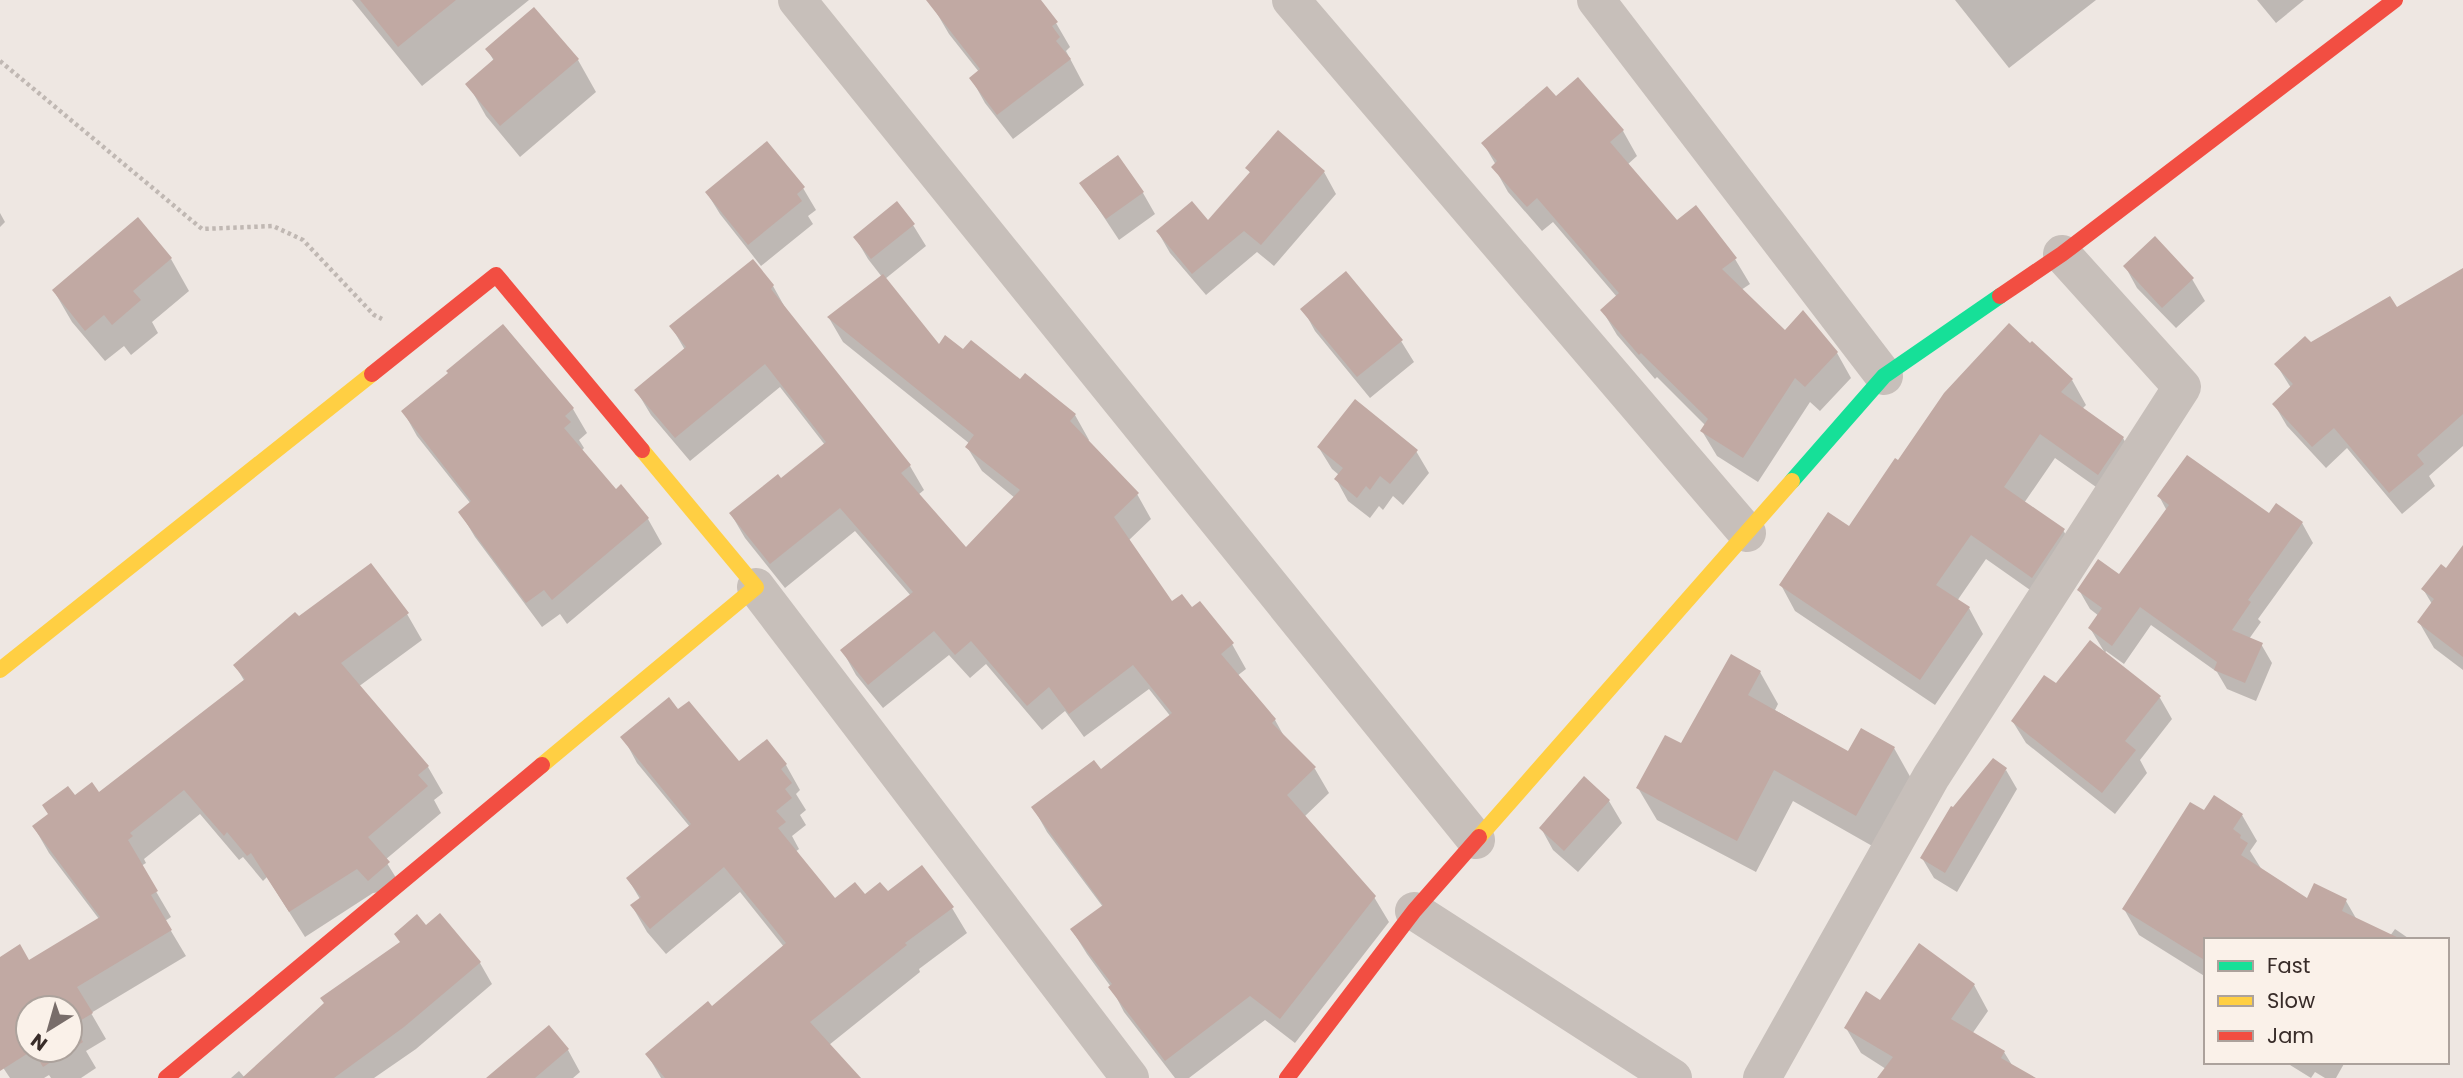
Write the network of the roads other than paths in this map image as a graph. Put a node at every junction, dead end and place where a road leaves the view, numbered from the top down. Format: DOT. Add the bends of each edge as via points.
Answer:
graph roads {
  1 [pos="797,0"];
  2 [pos="1291,0"];
  3 [pos="1595,0"];
  4 [pos="2395,0"];
  5 [pos="2062,254"];
  6 [pos="1884,376"];
  7 [pos="1746,533"];
  8 [pos="755,587"];
  9 [pos="0,670"];
  10 [pos="1476,840"];
  11 [pos="1414,911"];
  12 [pos="166,1078"];
  13 [pos="1129,1078"];
  14 [pos="1287,1078"];
  15 [pos="1673,1078"];
  16 [pos="1762,1078"];
  1 -- 10 [label="street"];
  2 -- 7 [label="street"];
  3 -- 6 [label="street"];
  4 -- 5 [label="street"];
  5 -- 6 [label="street"];
  5 -- 16 [label="street" via="2182,387 1931,777"];
  6 -- 7 [label="street"];
  7 -- 10 [label="street"];
  8 -- 9 [label="street" via="496,275"];
  8 -- 12 [label="street"];
  8 -- 13 [label="street"];
  10 -- 11 [label="street"];
  11 -- 14 [label="street"];
  11 -- 15 [label="street"];
}
